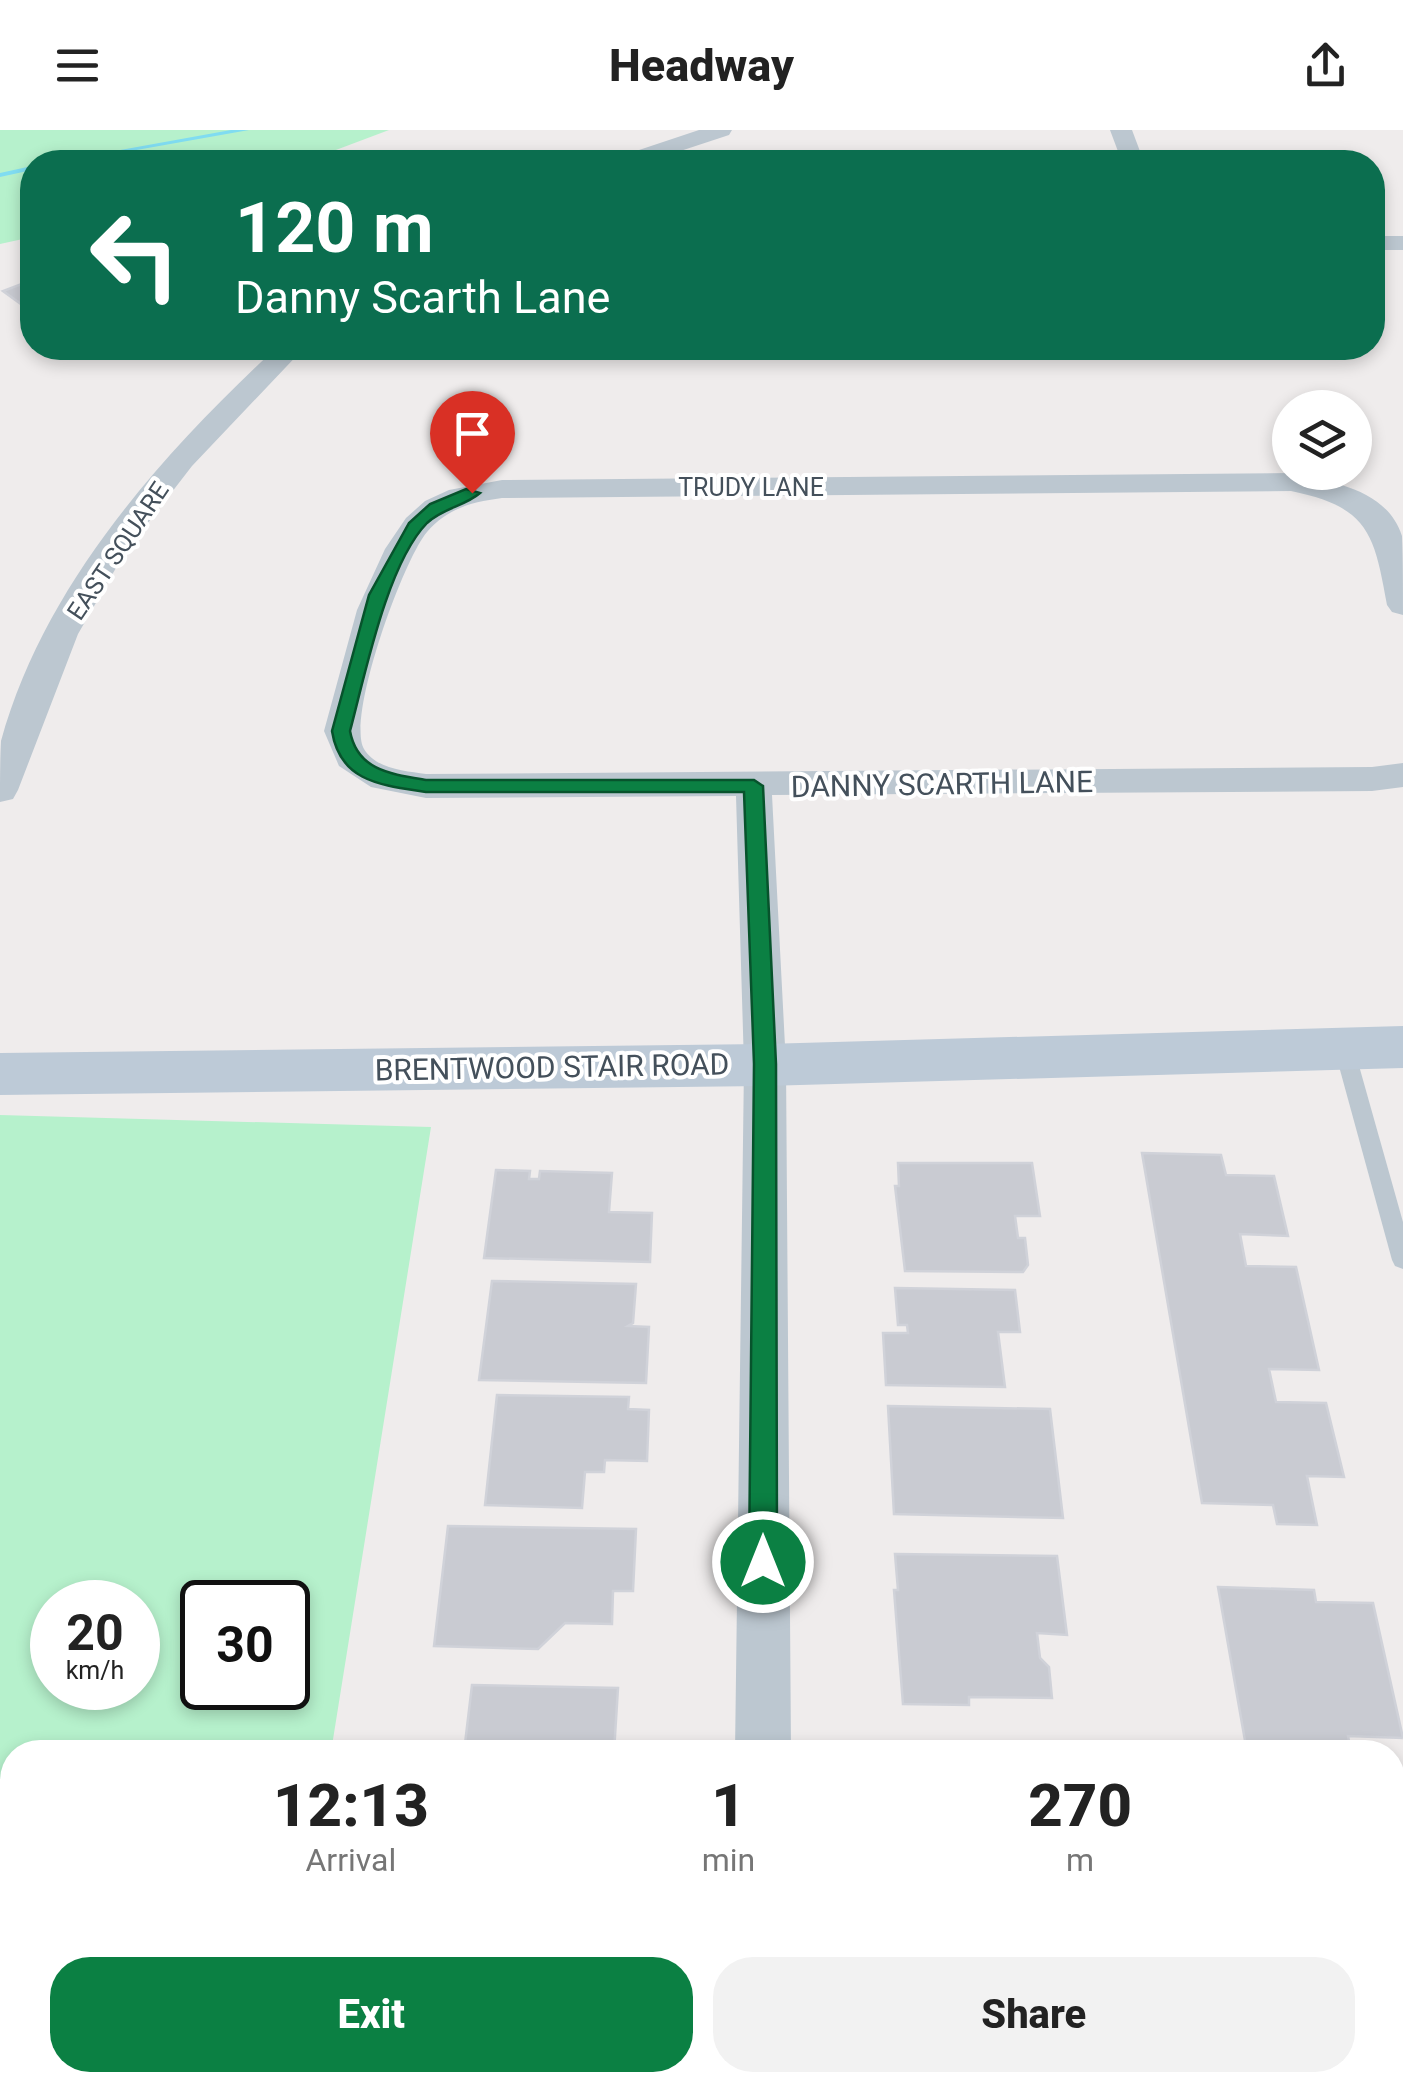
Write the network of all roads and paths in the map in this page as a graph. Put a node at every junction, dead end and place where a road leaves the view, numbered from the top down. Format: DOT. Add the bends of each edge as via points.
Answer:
graph roads {
  1 [pos="720,130"];
  2 [pos="661,150"];
  3 [pos="277,360"];
  4 [pos="1403,605"];
  5 [pos="362,770"];
  6 [pos="1403,775"];
  7 [pos="754,786"];
  8 [pos="0,790"];
  9 [pos="1344,1048"];
  10 [pos="1403,1048"];
  11 [pos="765,1064"];
  12 [pos="0,1074"];
  13 [pos="1403,1260"];
  14 [pos="763,1740"];
  1 -- 2 [label="street"];
  3 -- 8 [label="street, EAST SQUARE" via="158,487 87,587"];
  4 -- 5 [label="street, TRUDY LANE" via="1392,540 1380,519 1361,502 1291,482 472,493 418,523 378,595 341,731 345,753"];
  5 -- 7 [label="street, DANNY SCARTH LANE" via="426,786"];
  6 -- 7 [label="street, DANNY SCARTH LANE"];
  7 -- 11 [label="street"];
  9 -- 10 [label="main road, BRENTWOOD STAIR ROAD"];
  9 -- 11 [label="main road, BRENTWOOD STAIR ROAD"];
  9 -- 13 [label="lane"];
  11 -- 12 [label="main road, BRENTWOOD STAIR ROAD"];
  11 -- 14 [label="street"];
}
